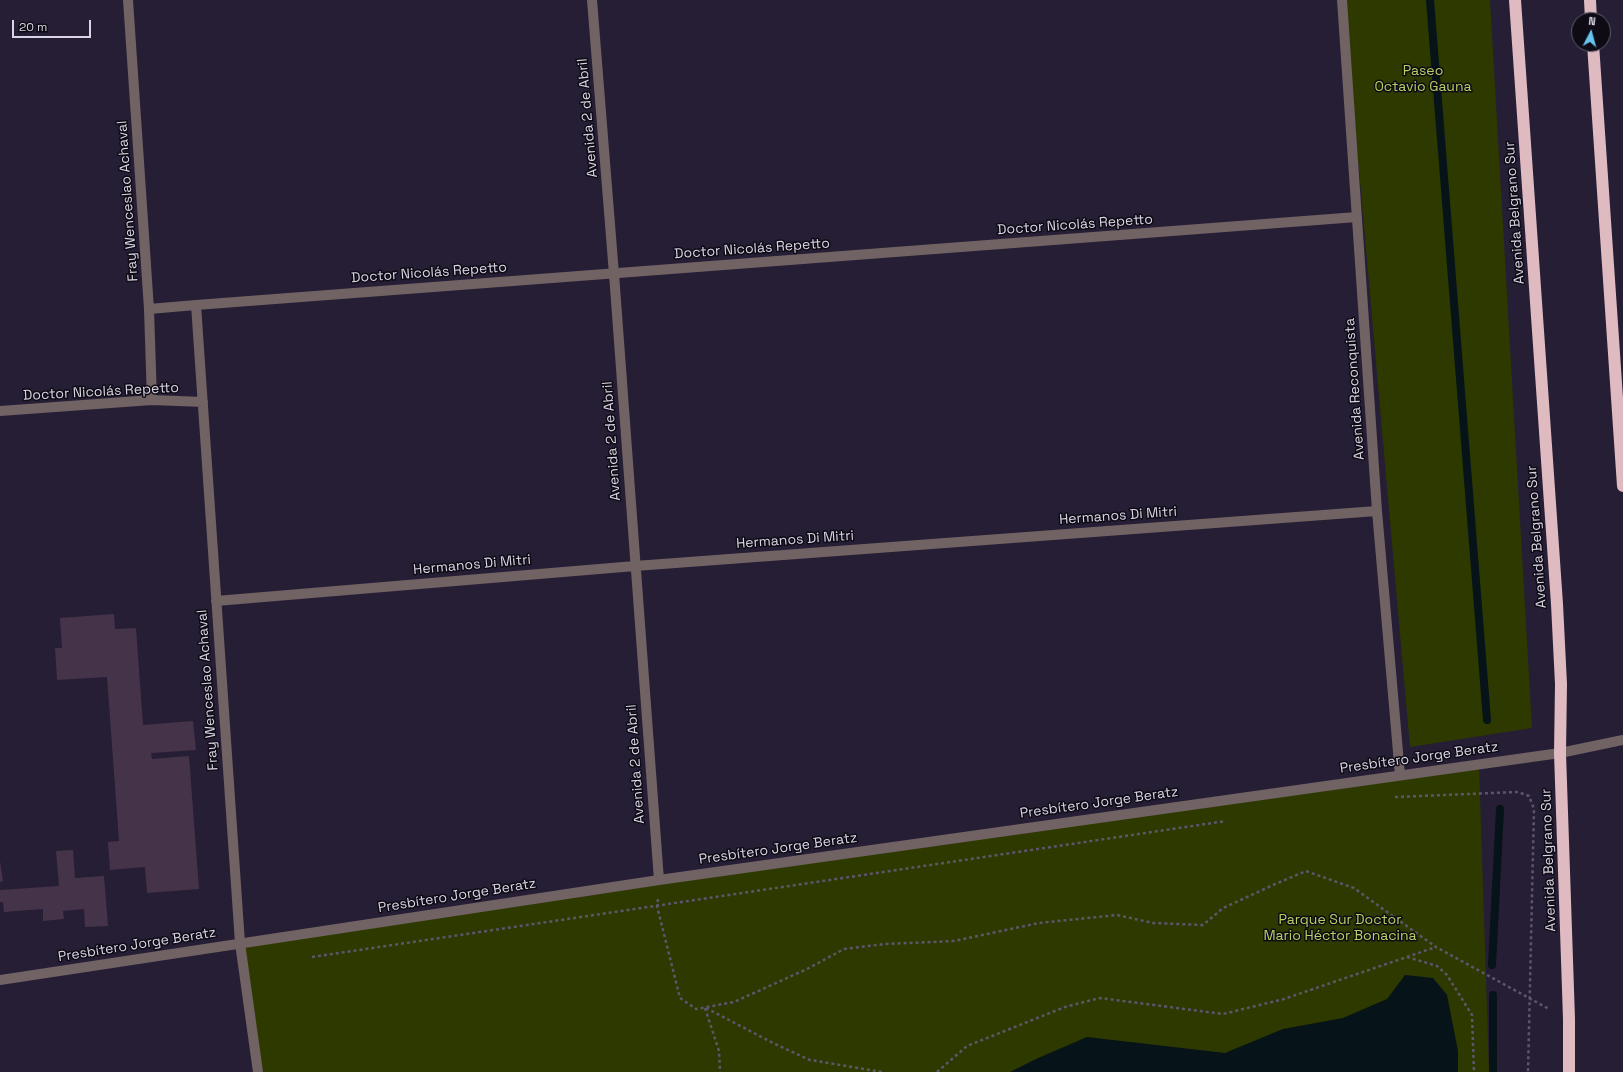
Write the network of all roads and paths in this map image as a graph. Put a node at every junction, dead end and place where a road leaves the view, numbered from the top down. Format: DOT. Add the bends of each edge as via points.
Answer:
graph roads {
  1 [pos="128,0"];
  2 [pos="592,0"];
  3 [pos="1342,0"];
  4 [pos="1515,0"];
  5 [pos="1590,0"];
  6 [pos="1591,12"];
  7 [pos="1594,52"];
  8 [pos="1357,217"];
  9 [pos="614,274"];
  10 [pos="196,305"];
  11 [pos="149,309"];
  12 [pos="152,400"];
  13 [pos="203,402"];
  14 [pos="0,412"];
  15 [pos="1623,486"];
  16 [pos="1377,511"];
  17 [pos="635,566"];
  18 [pos="216,601"];
  19 [pos="1623,740"];
  20 [pos="1560,753"];
  21 [pos="1400,775"];
  22 [pos="1393,797"];
  23 [pos="1227,821"];
  24 [pos="659,880"];
  25 [pos="657,906"];
  26 [pos="240,944"];
  27 [pos="1436,947"];
  28 [pos="312,957"];
  29 [pos="1407,957"];
  30 [pos="0,980"];
  31 [pos="1530,998"];
  32 [pos="705,1007"];
  33 [pos="1569,1019"];
  34 [pos="258,1072"];
  35 [pos="720,1072"];
  36 [pos="882,1072"];
  37 [pos="937,1072"];
  38 [pos="1474,1072"];
  39 [pos="1528,1072"];
  40 [pos="1569,1072"];
  1 -- 11 [label="street, Fray Wenceslao Achaval"];
  2 -- 9 [label="street, Avenida 2 de Abril"];
  3 -- 8 [label="street, Avenida Reconquista"];
  4 -- 20 [label="highway, Avenida Belgrano Sur" via="1557,604 1561,684"];
  5 -- 6 [label="highway"];
  7 -- 15 [label="highway"];
  8 -- 9 [label="street, Doctor Nicolás Repetto"];
  8 -- 16 [label="street, Avenida Reconquista"];
  9 -- 10 [label="street, Doctor Nicolás Repetto"];
  9 -- 17 [label="street, Avenida 2 de Abril"];
  10 -- 11 [label="street, Doctor Nicolás Repetto"];
  10 -- 13 [label="street, Fray Wenceslao Achaval"];
  11 -- 12 [label="street, Fray Wenceslao Achaval"];
  12 -- 13 [label="street, Doctor Nicolás Repetto"];
  12 -- 14 [label="street, Doctor Nicolás Repetto"];
  13 -- 18 [label="street, Fray Wenceslao Achaval"];
  16 -- 17 [label="street, Hermanos Di Mitri"];
  16 -- 21 [label="street, Avenida Reconquista"];
  17 -- 18 [label="street, Hermanos Di Mitri"];
  17 -- 24 [label="street, Avenida 2 de Abril"];
  18 -- 26 [label="street, Fray Wenceslao Achaval"];
  19 -- 20 [label="street, Presbítero Jorge Beratz"];
  20 -- 21 [label="street, Presbítero Jorge Beratz"];
  20 -- 33 [label="highway, Avenida Belgrano Sur"];
  21 -- 24 [label="street, Presbítero Jorge Beratz"];
  22 -- 31 [label="path" via="1518,792 1529,796 1534,809"];
  23 -- 25 [label="path"];
  24 -- 25 [label="path"];
  24 -- 26 [label="street, Presbítero Jorge Beratz"];
  25 -- 28 [label="path"];
  25 -- 32 [label="path" via="680,998 696,1010"];
  26 -- 30 [label="street, Presbítero Jorge Beratz"];
  26 -- 34 [label="street, Fray Wenceslao Achaval"];
  27 -- 29 [label="path"];
  27 -- 31 [label="path"];
  27 -- 32 [label="path" via="1354,888 1306,872 1223,908 1203,925 1152,923 1117,915 1039,923 954,941 885,944 844,949 734,1002"];
  29 -- 37 [label="path" via="1284,999 1223,1014 1100,998 1065,1007 967,1046"];
  29 -- 38 [label="path" via="1437,966 1447,975 1472,1015"];
  31 -- 33 [label="path"];
  31 -- 39 [label="path"];
  32 -- 35 [label="path" via="719,1051"];
  32 -- 36 [label="path" via="810,1060"];
  33 -- 40 [label="highway, Avenida Belgrano Sur"];
}
